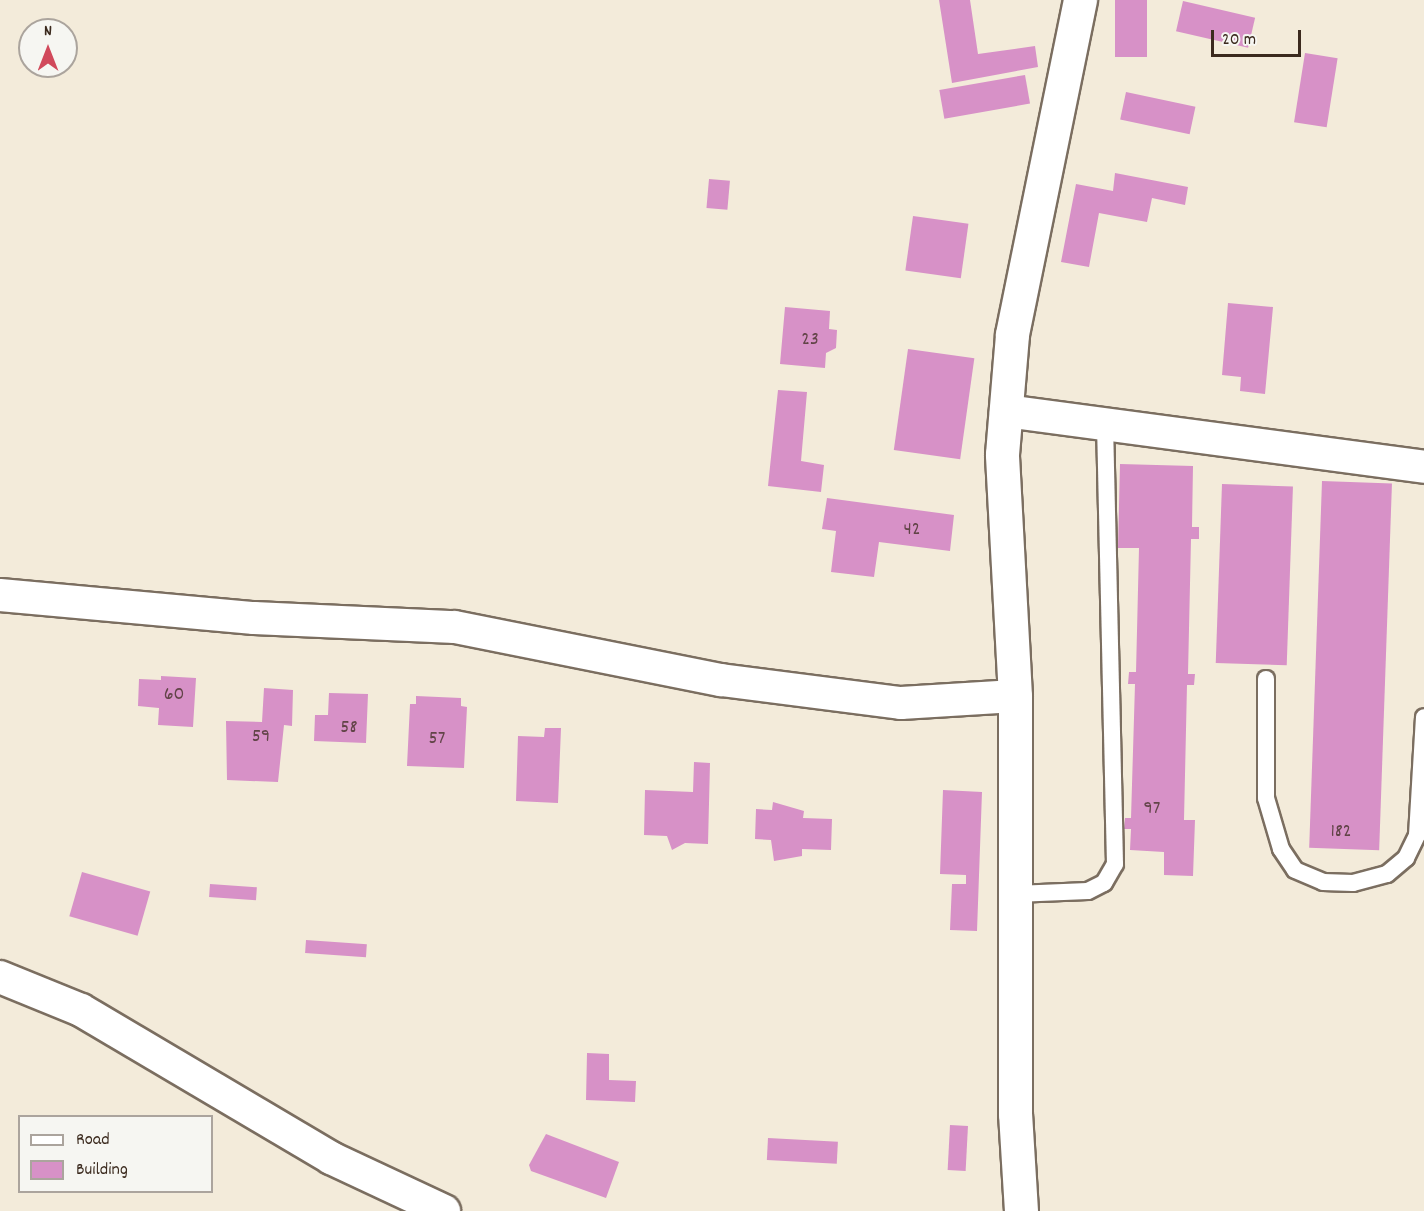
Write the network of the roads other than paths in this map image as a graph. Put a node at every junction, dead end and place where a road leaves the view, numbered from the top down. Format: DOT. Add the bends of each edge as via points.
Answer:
graph roads {
  1 [pos="1080,0"];
  2 [pos="1006,411"];
  3 [pos="1105,425"];
  4 [pos="1424,467"];
  5 [pos="0,595"];
  6 [pos="1266,679"];
  7 [pos="1015,696"];
  8 [pos="1424,717"];
  9 [pos="1015,894"];
  10 [pos="0,977"];
  11 [pos="444,1211"];
  12 [pos="1021,1211"];
  1 -- 2 [label="street" via="1012,334"];
  2 -- 3 [label="street"];
  2 -- 7 [label="street" via="1002,454"];
  3 -- 4 [label="street"];
  3 -- 9 [label="lane" via="1115,864 1104,883 1088,891"];
  5 -- 7 [label="street" via="254,618 455,627 721,680 901,703"];
  6 -- 8 [label="lane" via="1266,798 1281,849 1295,870 1323,882 1353,883 1387,874 1406,858 1417,835"];
  7 -- 9 [label="street"];
  9 -- 12 [label="street" via="1015,1114"];
  10 -- 11 [label="street" via="81,1010 331,1158"];
}
